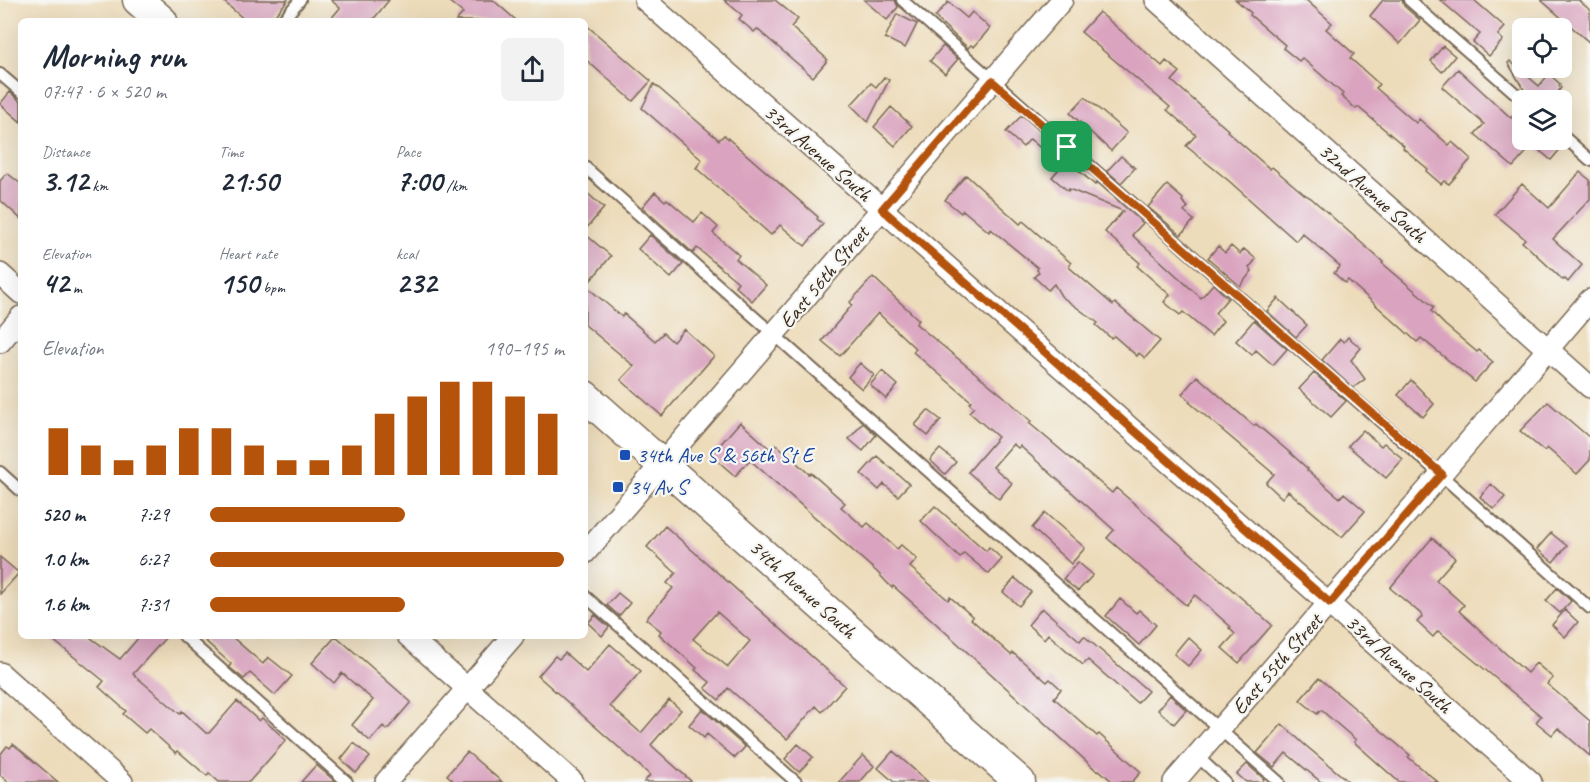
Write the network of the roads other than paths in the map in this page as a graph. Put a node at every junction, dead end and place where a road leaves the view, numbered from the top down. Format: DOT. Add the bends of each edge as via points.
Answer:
graph roads {
  1 [pos="138,0"];
  2 [pos="300,0"];
  3 [pos="645,0"];
  4 [pos="902,0"];
  5 [pos="1062,0"];
  6 [pos="1156,0"];
  7 [pos="1409,0"];
  8 [pos="159,18"];
  9 [pos="285,18"];
  10 [pos="0,74"];
  11 [pos="992,81"];
  12 [pos="18,89"];
  13 [pos="1512,90"];
  14 [pos="1572,144"];
  15 [pos="1590,160"];
  16 [pos="588,170"];
  17 [pos="882,209"];
  18 [pos="0,274"];
  19 [pos="18,290"];
  20 [pos="1590,300"];
  21 [pos="18,321"];
  22 [pos="775,335"];
  23 [pos="0,342"];
  24 [pos="1548,348"];
  25 [pos="1590,387"];
  26 [pos="588,399"];
  27 [pos="662,464"];
  28 [pos="0,472"];
  29 [pos="1442,474"];
  30 [pos="18,488"];
  31 [pos="588,550"];
  32 [pos="588,599"];
  33 [pos="1330,603"];
  34 [pos="1590,608"];
  35 [pos="187,639"];
  36 [pos="411,639"];
  37 [pos="510,639"];
  38 [pos="0,673"];
  39 [pos="467,688"];
  40 [pos="1220,730"];
  41 [pos="1196,755"];
  42 [pos="122,782"];
  43 [pos="347,782"];
  44 [pos="386,782"];
  45 [pos="573,782"];
  46 [pos="796,782"];
  47 [pos="1020,782"];
  48 [pos="1174,782"];
  49 [pos="1224,782"];
  50 [pos="1279,782"];
  51 [pos="1531,782"];
  1 -- 8 [label="street"];
  2 -- 9 [label="lane"];
  3 -- 17 [label="street, 33rd Avenue South"];
  4 -- 11 [label="lane"];
  5 -- 11 [label="street, East 56th Street"];
  6 -- 24 [label="street, 32nd Avenue South"];
  7 -- 13 [label="lane"];
  10 -- 12 [label="lane"];
  11 -- 17 [label="street, East 56th Street"];
  11 -- 29 [label="lane"];
  14 -- 15 [label="lane"];
  16 -- 22 [label="lane"];
  17 -- 22 [label="street, East 56th Street"];
  17 -- 33 [label="street, 33rd Avenue South"];
  18 -- 19 [label="street"];
  20 -- 24 [label="street, East 55th Street"];
  21 -- 23 [label="street"];
  22 -- 27 [label="street, East 56th Street"];
  22 -- 40 [label="lane"];
  24 -- 25 [label="street, 32nd Avenue South"];
  24 -- 29 [label="street, East 55th Street"];
  26 -- 27 [label="street, 34th Avenue South"];
  27 -- 31 [label="street, East 56th Street"];
  27 -- 47 [label="street, 34th Avenue South"];
  28 -- 30 [label="lane"];
  29 -- 33 [label="street, East 55th Street"];
  29 -- 34 [label="lane"];
  32 -- 46 [label="lane"];
  33 -- 40 [label="street, East 55th Street"];
  33 -- 51 [label="street, 33rd Avenue South"];
  35 -- 43 [label="lane"];
  36 -- 39 [label="street"];
  37 -- 39 [label="street"];
  38 -- 42 [label="street"];
  39 -- 44 [label="street"];
  39 -- 45 [label="street"];
  40 -- 41 [label="street, East 55th Street"];
  40 -- 50 [label="lane"];
  41 -- 48 [label="street, East 55th Street"];
  41 -- 49 [label="lane"];
}
